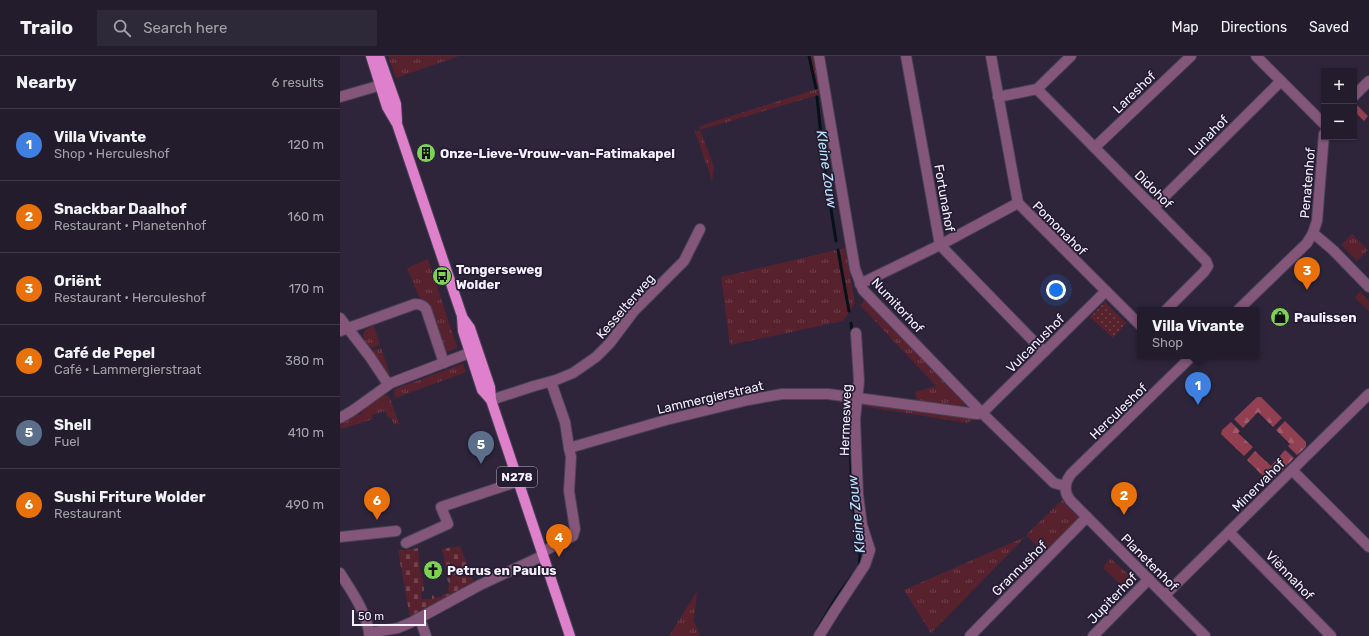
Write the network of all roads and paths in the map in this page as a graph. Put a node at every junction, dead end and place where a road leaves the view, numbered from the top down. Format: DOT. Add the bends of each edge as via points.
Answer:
graph roads {
  1 [pos="371,56"];
  2 [pos="379,56"];
  3 [pos="819,56"];
  4 [pos="906,56"];
  5 [pos="991,56"];
  6 [pos="1071,56"];
  7 [pos="1191,56"];
  8 [pos="1256,56"];
  9 [pos="1281,81"];
  10 [pos="1369,81"];
  11 [pos="384,84"];
  12 [pos="1037,89"];
  13 [pos="1357,93"];
  14 [pos="340,97"];
  15 [pos="998,97"];
  16 [pos="1321,121"];
  17 [pos="1324,140"];
  18 [pos="1095,148"];
  19 [pos="1018,203"];
  20 [pos="1154,207"];
  21 [pos="700,229"];
  22 [pos="1314,233"];
  23 [pos="940,245"];
  24 [pos="860,284"];
  25 [pos="1369,287"];
  26 [pos="1106,292"];
  27 [pos="1169,307"];
  28 [pos="1241,307"];
  29 [pos="340,318"];
  30 [pos="1137,322"];
  31 [pos="343,329"];
  32 [pos="856,333"];
  33 [pos="474,351"];
  34 [pos="1044,352"];
  35 [pos="1189,359"];
  36 [pos="444,363"];
  37 [pos="551,382"];
  38 [pos="388,384"];
  39 [pos="1369,394"];
  40 [pos="857,398"];
  41 [pos="491,400"];
  42 [pos="982,413"];
  43 [pos="340,418"];
  44 [pos="569,448"];
  45 [pos="1292,470"];
  46 [pos="518,481"];
  47 [pos="1065,486"];
  48 [pos="1087,517"];
  49 [pos="396,531"];
  50 [pos="1229,532"];
  51 [pos="340,537"];
  52 [pos="406,543"];
  53 [pos="1369,547"];
  54 [pos="543,553"];
  55 [pos="340,573"];
  56 [pos="1149,579"];
  57 [pos="1165,595"];
  58 [pos="420,619"];
  59 [pos="370,635"];
  60 [pos="426,636"];
  61 [pos="570,636"];
  62 [pos="819,636"];
  63 [pos="970,636"];
  64 [pos="1093,636"];
  65 [pos="1205,636"];
  66 [pos="1332,636"];
  1 -- 11 [label="main road, N278"];
  2 -- 11 [label="main road, N278"];
  3 -- 24 [label="street, Numitorhof" via="855,269"];
  4 -- 23 [label="street, Fortunahof"];
  5 -- 15 [label="street, Pomonahof"];
  6 -- 12 [label="street"];
  7 -- 18 [label="street, Lareshof"];
  8 -- 9 [label="street"];
  9 -- 16 [label="street"];
  9 -- 20 [label="street, Lunahof"];
  10 -- 13 [label="street"];
  11 -- 14 [label="street"];
  11 -- 33 [label="main road, N278" via="387,107 397,124 462,316 463,331"];
  12 -- 15 [label="street"];
  12 -- 18 [label="street, Didohof"];
  15 -- 19 [label="street, Pomonahof"];
  17 -- 22 [label="street, Penatenhof"];
  18 -- 20 [label="street, Didohof"];
  19 -- 23 [label="street"];
  19 -- 26 [label="street, Pomonahof"];
  20 -- 27 [label="street, Didohof" via="1208,266"];
  21 -- 37 [label="street, Kesselterweg" via="684,261 634,311 603,351 573,373"];
  22 -- 25 [label="street"];
  22 -- 28 [label="street" via="1304,246"];
  23 -- 24 [label="street"];
  23 -- 34 [label="street, Fortunahof"];
  24 -- 42 [label="street, Numitorhof"];
  26 -- 30 [label="street, Pomonahof"];
  26 -- 34 [label="street, Vulcanushof"];
  29 -- 31 [label="street"];
  31 -- 36 [label="street" via="415,304 422,305 426,309"];
  31 -- 38 [label="street" via="370,357"];
  32 -- 40 [label="street, Hermesweg" via="859,381"];
  33 -- 36 [label="street"];
  33 -- 41 [label="main road, N278" via="482,390"];
  34 -- 42 [label="street, Vulcanushof"];
  35 -- 47 [label="street, Herculeshof" via="1071,474"];
  36 -- 38 [label="street"];
  37 -- 41 [label="street, Kesselterweg"];
  37 -- 44 [label="street" via="565,422"];
  38 -- 43 [label="street" via="352,412"];
  39 -- 45 [label="street, Minervahof"];
  40 -- 42 [label="street, Lammergierstraat"];
  40 -- 44 [label="street, Lammergierstraat" via="810,393 782,394 645,425"];
  40 -- 62 [label="street, Hermesweg" via="855,442 859,503 862,526 870,550 863,568"];
  41 -- 46 [label="main road, N278"];
  42 -- 47 [label="street, Numitorhof" via="1054,484"];
  44 -- 54 [label="street" via="569,491 574,533 570,539"];
  45 -- 50 [label="street, Minervahof"];
  45 -- 53 [label="street"];
  46 -- 52 [label="street" via="441,507 448,524"];
  46 -- 54 [label="main road, N278"];
  47 -- 48 [label="street, Planetenhof" via="1068,497"];
  48 -- 56 [label="street, Planetenhof"];
  48 -- 63 [label="street, Grannushof"];
  49 -- 51 [label="street"];
  50 -- 57 [label="street, Minervahof"];
  50 -- 66 [label="street, Viënnahof"];
  54 -- 58 [label="street" via="480,584"];
  54 -- 61 [label="main road, N278"];
  55 -- 59 [label="street" via="361,605"];
  56 -- 57 [label="street, Planetenhof"];
  56 -- 64 [label="street, Jupiterhof"];
  57 -- 65 [label="street, Planetenhof"];
  58 -- 59 [label="street"];
  58 -- 60 [label="street"];
}
